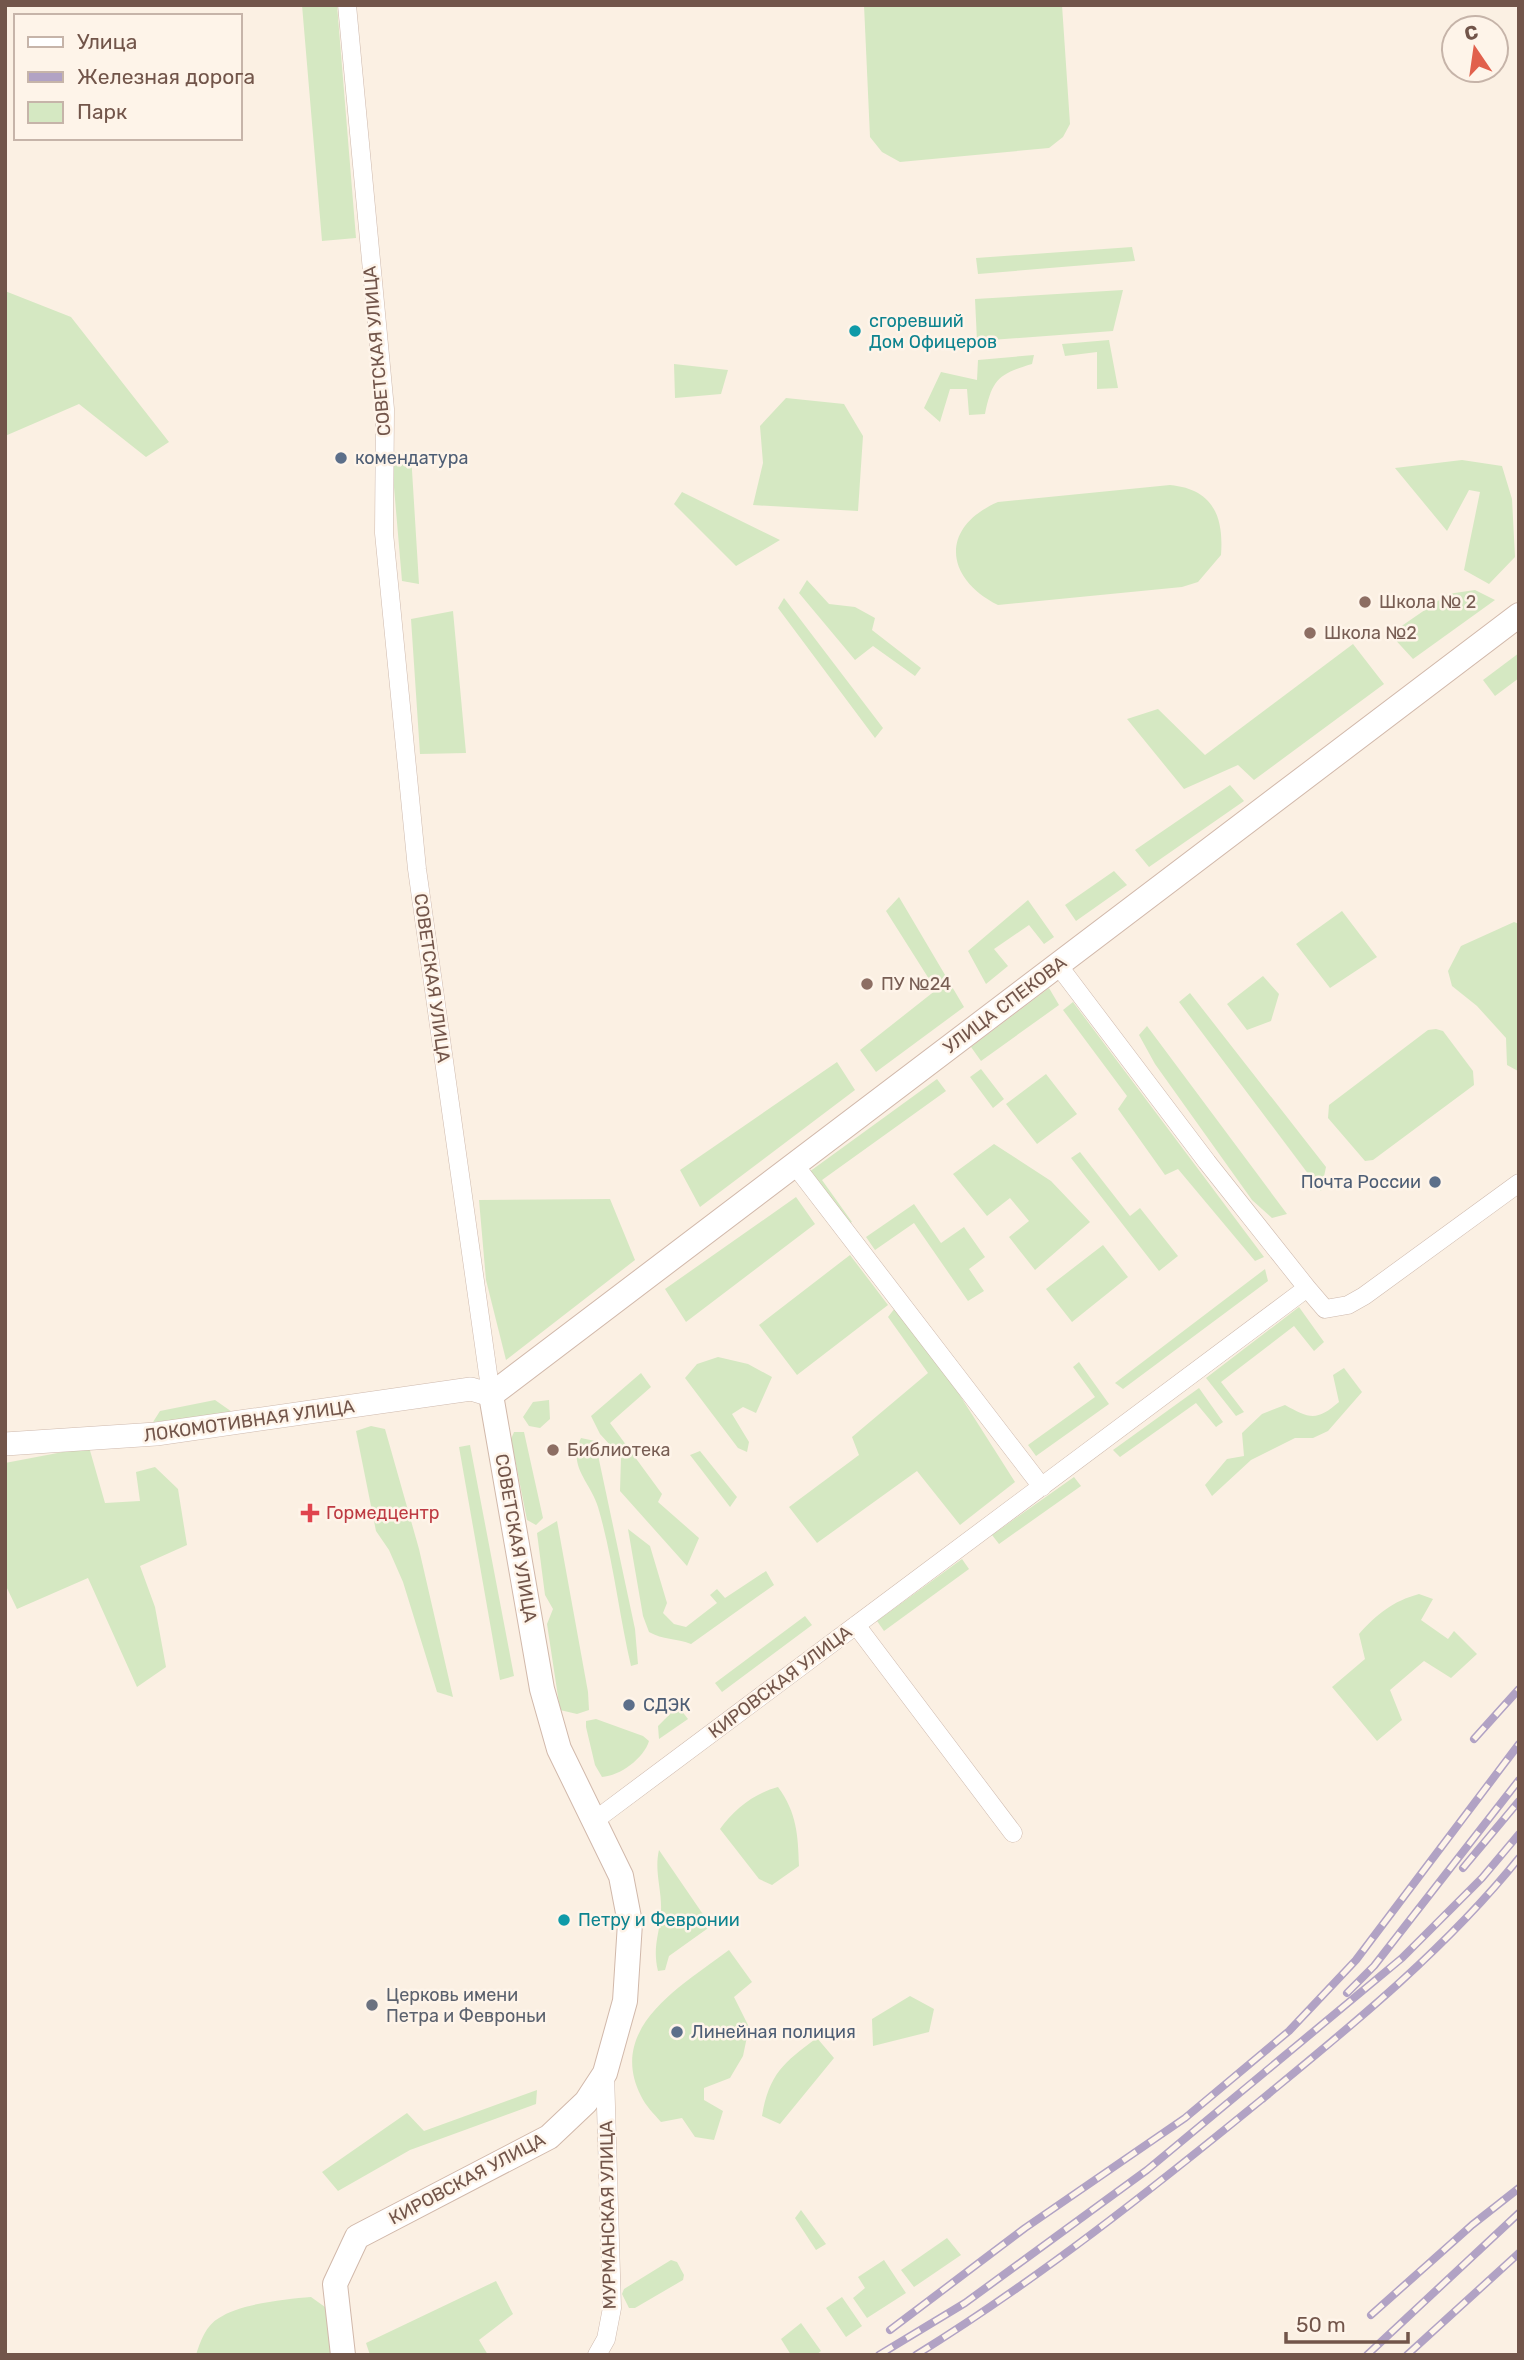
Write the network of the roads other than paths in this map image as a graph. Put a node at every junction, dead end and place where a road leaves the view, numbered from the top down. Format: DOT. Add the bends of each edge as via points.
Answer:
graph roads {
  1 [pos="347,5"];
  2 [pos="1519,615"];
  3 [pos="1058,965"];
  4 [pos="794,1164"];
  5 [pos="1519,1184"];
  6 [pos="1307,1287"];
  7 [pos="491,1395"];
  8 [pos="5,1444"];
  9 [pos="1042,1488"];
  10 [pos="856,1625"];
  11 [pos="594,1821"];
  12 [pos="1013,1833"];
  13 [pos="605,2073"];
  14 [pos="343,2355"];
  15 [pos="597,2355"];
  1 -- 7 [label="street, СОВЕТСКАЯ УЛИЦА" via="385,409 384,533 417,869"];
  2 -- 3 [label="main road, УЛИЦА СПЕКОВА"];
  3 -- 4 [label="main road, УЛИЦА СПЕКОВА"];
  3 -- 6 [label="street"];
  4 -- 7 [label="main road, УЛИЦА СПЕКОВА"];
  4 -- 9 [label="street"];
  5 -- 6 [label="street" via="1356,1301 1325,1308"];
  6 -- 9 [label="street, КИРОВСКАЯ УЛИЦА"];
  7 -- 8 [label="street, ЛОКОМОТИВНАЯ УЛИЦА" via="471,1389 181,1431"];
  7 -- 11 [label="main road, СОВЕТСКАЯ УЛИЦА" via="542,1689 559,1749"];
  9 -- 10 [label="street, КИРОВСКАЯ УЛИЦА"];
  10 -- 11 [label="street, КИРОВСКАЯ УЛИЦА"];
  10 -- 12 [label="street"];
  11 -- 13 [label="main road, КИРОВСКАЯ УЛИЦА" via="621,1876 630,1923 625,2001"];
  13 -- 14 [label="main road, КИРОВСКАЯ УЛИЦА" via="586,2102 549,2137 357,2237 335,2284"];
  13 -- 15 [label="street, МУРМАНСКАЯ УЛИЦА" via="612,2308 606,2339"];
}
